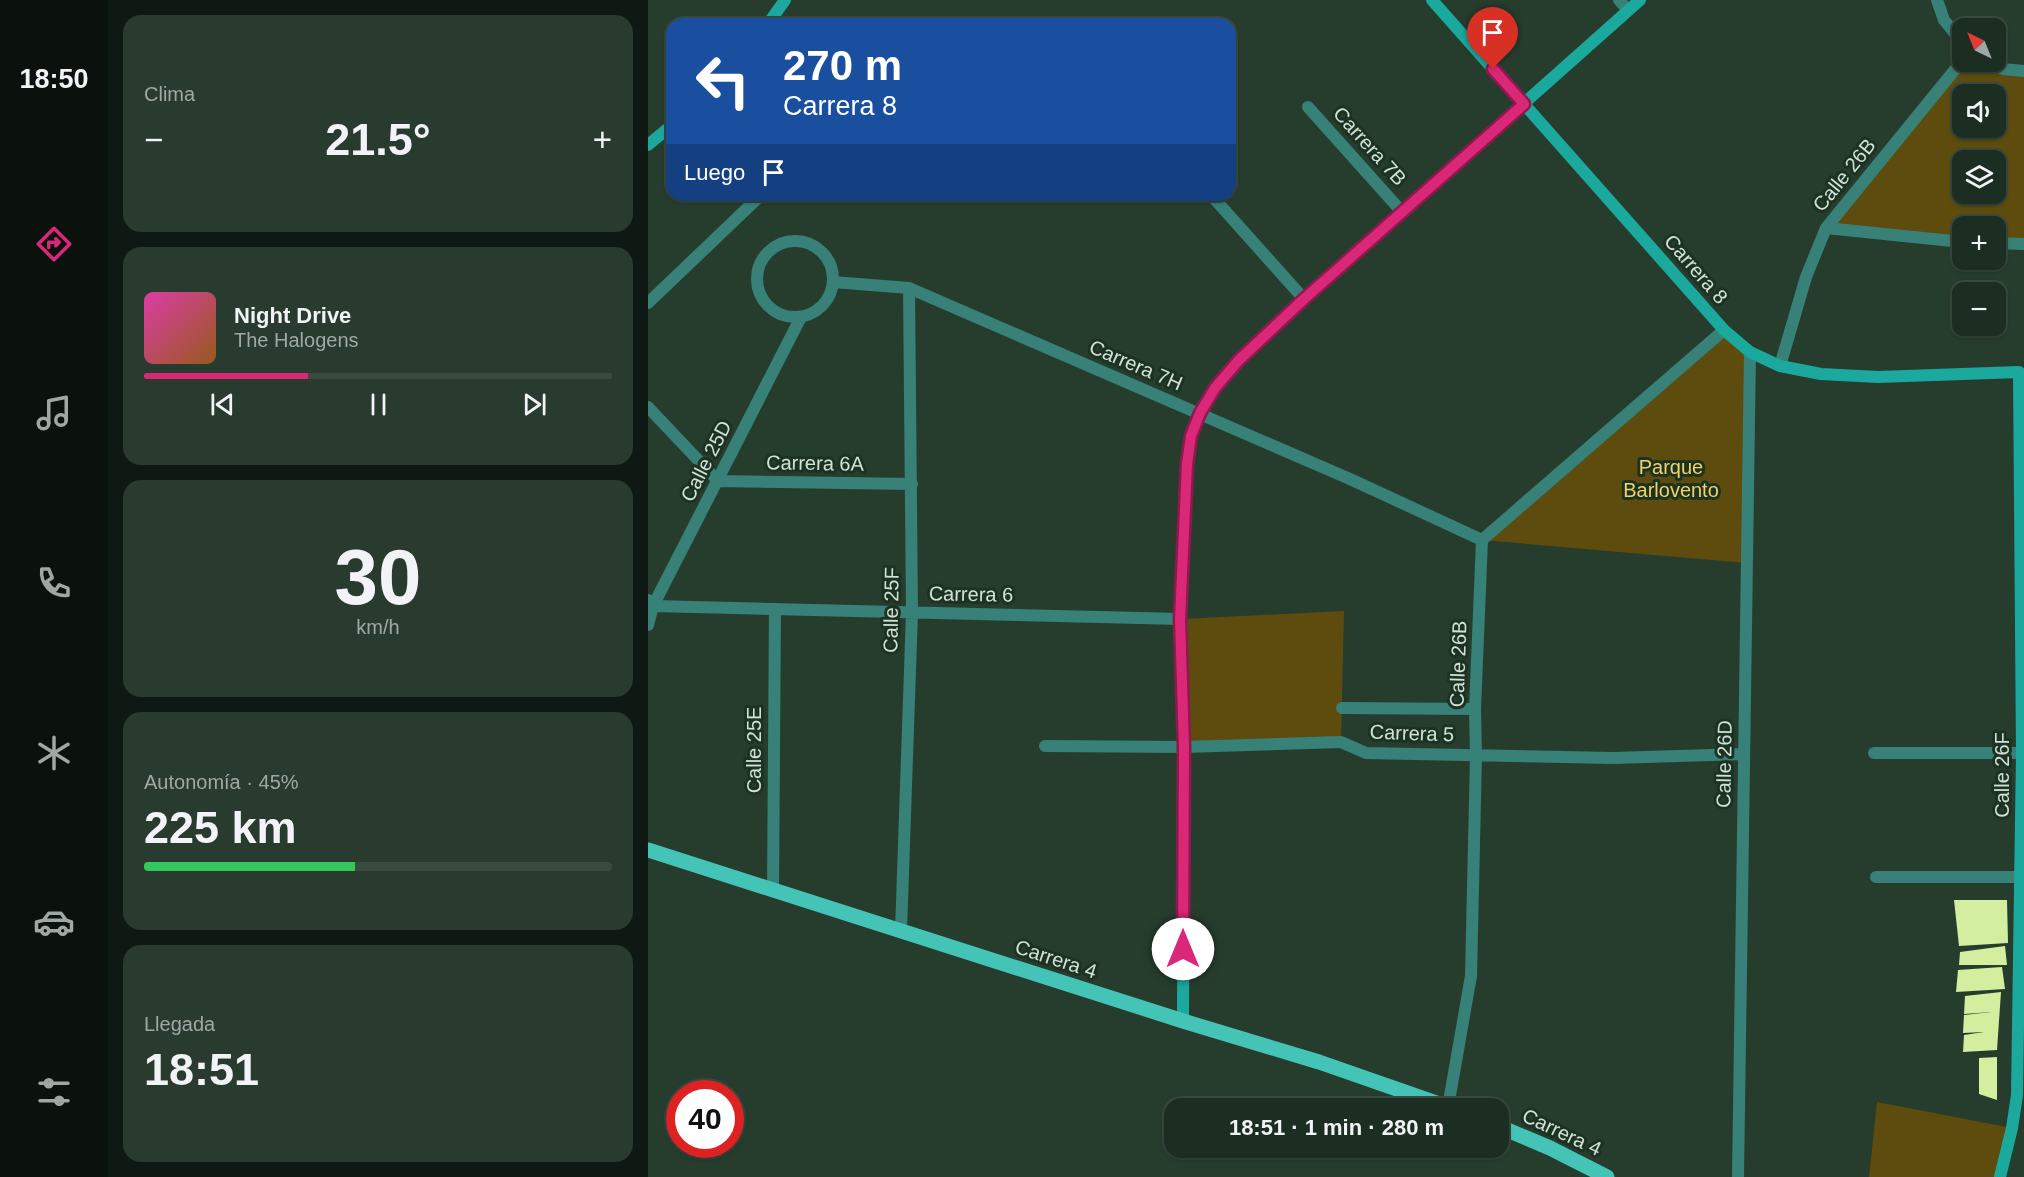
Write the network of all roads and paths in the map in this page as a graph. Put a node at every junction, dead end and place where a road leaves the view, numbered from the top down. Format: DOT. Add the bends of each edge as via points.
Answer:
graph roads {
  1 [pos="785,0"];
  2 [pos="1432,0"];
  3 [pos="1619,0"];
  4 [pos="1640,0"];
  5 [pos="1937,0"];
  6 [pos="1628,10"];
  7 [pos="772,18"];
  8 [pos="1952,30"];
  9 [pos="2006,69"];
  10 [pos="2024,71"];
  11 [pos="1953,72"];
  12 [pos="1524,104"];
  13 [pos="1308,106"];
  14 [pos="666,130"];
  15 [pos="648,145"];
  16 [pos="755,201"];
  17 [pos="1216,201"];
  18 [pos="1402,212"];
  19 [pos="1826,228"];
  20 [pos="1952,241"];
  21 [pos="2006,243"];
  22 [pos="2024,244"];
  23 [pos="833,282"];
  24 [pos="909,288"];
  25 [pos="1304,299"];
  26 [pos="648,303"];
  27 [pos="801,316"];
  28 [pos="1724,330"];
  29 [pos="1750,352"];
  30 [pos="1780,366"];
  31 [pos="2022,372"];
  32 [pos="648,407"];
  33 [pos="1200,413"];
  34 [pos="718,481"];
  35 [pos="912,484"];
  36 [pos="1482,540"];
  37 [pos="651,603"];
  38 [pos="775,609"];
  39 [pos="912,612"];
  40 [pos="1180,619"];
  41 [pos="648,625"];
  42 [pos="2023,703"];
  43 [pos="1342,708"];
  44 [pos="1475,709"];
  45 [pos="1046,746"];
  46 [pos="1184,747"];
  47 [pos="1874,753"];
  48 [pos="2022,753"];
  49 [pos="1744,754"];
  50 [pos="1476,755"];
  51 [pos="648,850"];
  52 [pos="1876,877"];
  53 [pos="2021,877"];
  54 [pos="773,891"];
  55 [pos="901,932"];
  56 [pos="2022,947"];
  57 [pos="1183,1021"];
  58 [pos="2020,1095"];
  59 [pos="1422,1098"];
  60 [pos="1452,1098"];
  61 [pos="1509,1131"];
  62 [pos="1607,1177"];
  63 [pos="1737,1177"];
  64 [pos="2000,1177"];
  1 -- 7 [label="street"];
  2 -- 12 [label="street, Carrera 8"];
  3 -- 6 [label="street"];
  4 -- 6 [label="street"];
  5 -- 8 [label="street"];
  6 -- 12 [label="street"];
  9 -- 10 [label="street"];
  11 -- 19 [label="street, Calle 26B"];
  12 -- 18 [label="street"];
  12 -- 28 [label="street, Carrera 8"];
  13 -- 18 [label="street, Carrera 7B"];
  14 -- 15 [label="street"];
  16 -- 26 [label="street"];
  17 -- 25 [label="street"];
  18 -- 25 [label="street"];
  19 -- 20 [label="street"];
  19 -- 30 [label="street, Calle 26B" via="1806,277"];
  21 -- 22 [label="street"];
  23 -- 24 [label="street, Carrera 7H"];
  23 -- 27 [label="street" via="823,304"];
  23 -- 27 [label="street" via="829,262 814,246 791,241 769,251 757,272 761,296 777,313"];
  24 -- 33 [label="street, Carrera 7H"];
  24 -- 35 [label="street, Calle 25F"];
  25 -- 33 [label="street" via="1239,360"];
  27 -- 34 [label="street, Calle 25D"];
  28 -- 29 [label="street, Carrera 8"];
  28 -- 36 [label="street"];
  29 -- 30 [label="street, Carrera 8"];
  29 -- 49 [label="street, Calle 26D"];
  30 -- 31 [label="street, Carrera 8" via="1821,374 1878,377"];
  31 -- 42 [label="street, Calle 26F"];
  32 -- 34 [label="street"];
  33 -- 36 [label="street, Carrera 7H"];
  33 -- 40 [label="street" via="1191,436 1187,464"];
  34 -- 35 [label="street, Carrera 6A"];
  34 -- 37 [label="street, Calle 25D"];
  35 -- 39 [label="street, Calle 25F"];
  36 -- 44 [label="street, Calle 26B"];
  37 -- 38 [label="street, Carrera 6"];
  37 -- 41 [label="street, Calle 25D"];
  38 -- 39 [label="street, Carrera 6"];
  38 -- 54 [label="street, Calle 25E"];
  39 -- 40 [label="street, Carrera 6"];
  39 -- 55 [label="street, Calle 25F"];
  40 -- 46 [label="street"];
  42 -- 48 [label="street, Calle 26F"];
  43 -- 44 [label="street"];
  44 -- 50 [label="street, Calle 26B"];
  45 -- 46 [label="street, Carrera 5"];
  46 -- 50 [label="street, Carrera 5" via="1341,742 1366,753"];
  46 -- 57 [label="street"];
  47 -- 48 [label="street"];
  48 -- 53 [label="street, Calle 26F"];
  49 -- 50 [label="street, Carrera 5" via="1612,758"];
  49 -- 63 [label="street, Calle 26D"];
  50 -- 60 [label="street, Calle 26B" via="1471,976"];
  51 -- 54 [label="main road, Carrera 4"];
  52 -- 53 [label="street"];
  53 -- 56 [label="street, Calle 26F"];
  54 -- 55 [label="main road, Carrera 4"];
  55 -- 57 [label="main road, Carrera 4"];
  56 -- 58 [label="street, Calle 26F"];
  57 -- 59 [label="main road, Carrera 4"];
  58 -- 64 [label="street, Calle 26F"];
  61 -- 62 [label="main road, Carrera 4"];
}
